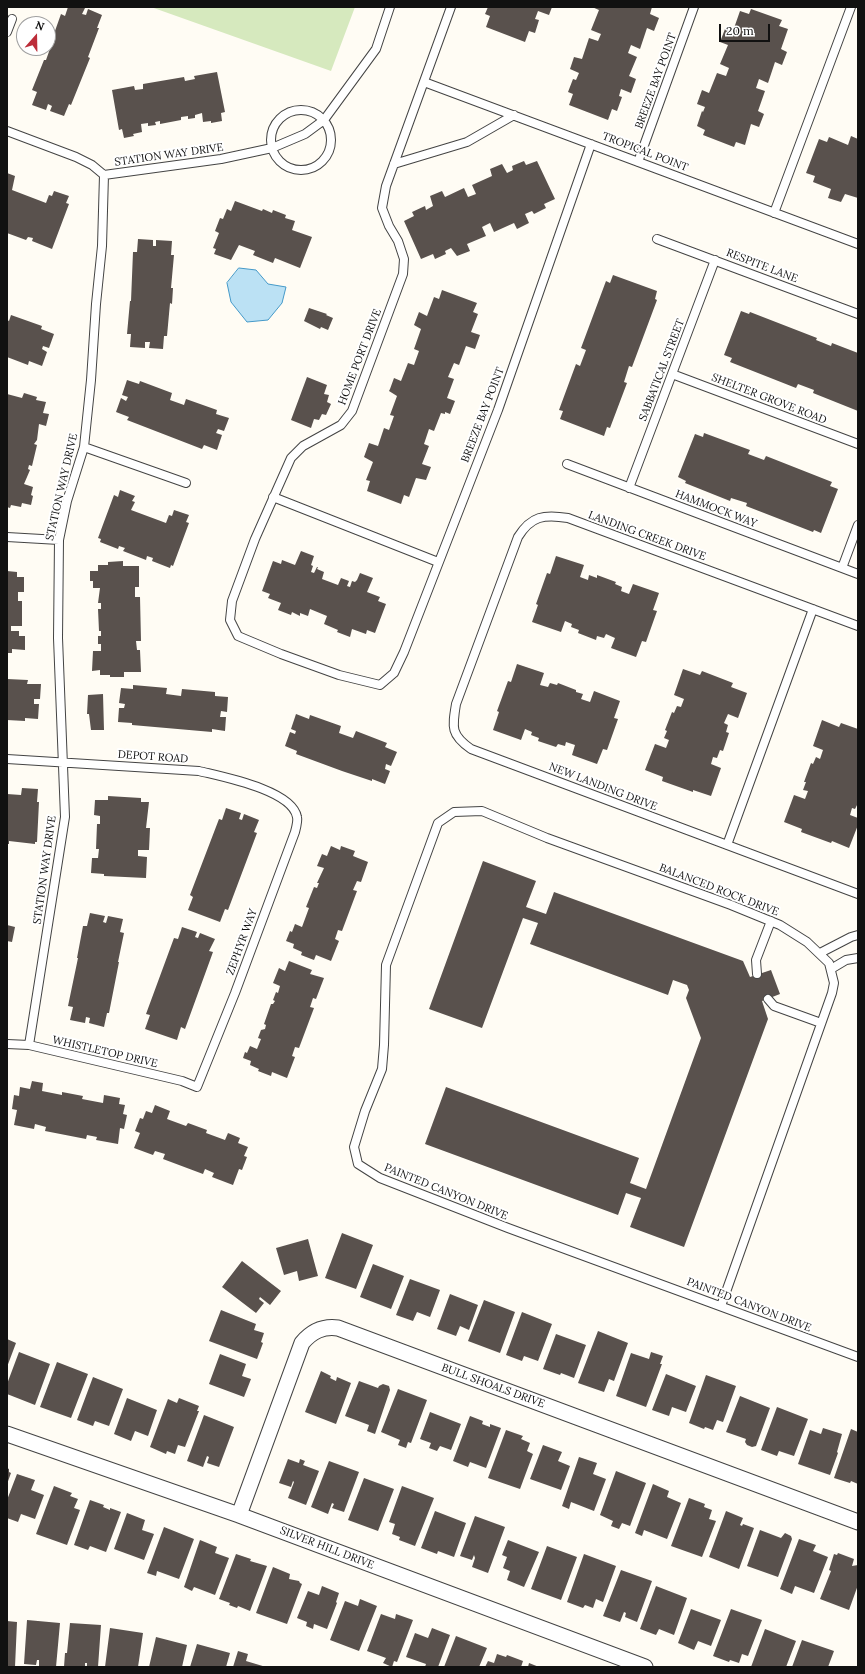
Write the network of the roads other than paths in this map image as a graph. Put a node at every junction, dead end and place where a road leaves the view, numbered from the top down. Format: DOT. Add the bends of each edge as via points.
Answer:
graph roads {
  1 [pos="390,7"];
  2 [pos="451,7"];
  3 [pos="694,7"];
  4 [pos="850,7"];
  5 [pos="12,19"];
  6 [pos="7,32"];
  7 [pos="424,82"];
  8 [pos="514,115"];
  9 [pos="324,120"];
  10 [pos="7,130"];
  11 [pos="591,144"];
  12 [pos="272,148"];
  13 [pos="638,162"];
  14 [pos="394,164"];
  15 [pos="104,175"];
  16 [pos="774,213"];
  17 [pos="658,239"];
  18 [pos="858,244"];
  19 [pos="715,260"];
  20 [pos="858,314"];
  21 [pos="672,374"];
  22 [pos="858,444"];
  23 [pos="84,447"];
  24 [pos="567,464"];
  25 [pos="186,483"];
  26 [pos="629,488"];
  27 [pos="273,497"];
  28 [pos="858,526"];
  29 [pos="7,537"];
  30 [pos="59,540"];
  31 [pos="438,562"];
  32 [pos="842,568"];
  33 [pos="858,574"];
  34 [pos="813,610"];
  35 [pos="486,622"];
  36 [pos="858,626"];
  37 [pos="380,685"];
  38 [pos="7,759"];
  39 [pos="62,763"];
  40 [pos="290,804"];
  41 [pos="454,812"];
  42 [pos="727,845"];
  43 [pos="858,894"];
  44 [pos="771,921"];
  45 [pos="858,934"];
  46 [pos="820,953"];
  47 [pos="858,958"];
  48 [pos="831,969"];
  49 [pos="757,974"];
  50 [pos="768,999"];
  51 [pos="821,1023"];
  52 [pos="7,1044"];
  53 [pos="29,1045"];
  54 [pos="198,1087"];
  55 [pos="721,1306"];
  56 [pos="858,1357"];
  57 [pos="7,1434"];
  58 [pos="239,1515"];
  59 [pos="858,1522"];
  60 [pos="646,1667"];
  1 -- 9 [label="lane, STATION WAY DRIVE" via="376,49"];
  2 -- 7 [label="lane, HOME PORT DRIVE"];
  3 -- 13 [label="lane, BREEZE BAY POINT"];
  4 -- 16 [label="lane"];
  5 -- 6 [label="lane"];
  7 -- 8 [label="lane, TROPICAL POINT"];
  7 -- 14 [label="lane, HOME PORT DRIVE"];
  8 -- 11 [label="lane, TROPICAL POINT"];
  8 -- 14 [label="lane" via="468,142"];
  9 -- 12 [label="lane, STATION WAY DRIVE" via="305,134"];
  9 -- 12 [label="lane" via="313,112 299,110 286,113 276,122 271,135"];
  9 -- 12 [label="lane" via="329,129 330,150 316,166 295,169 285,165 277,158"];
  10 -- 15 [label="lane" via="76,157"];
  11 -- 13 [label="lane, TROPICAL POINT"];
  11 -- 31 [label="lane, BREEZE BAY POINT" via="498,410"];
  12 -- 15 [label="lane, STATION WAY DRIVE" via="221,159"];
  13 -- 16 [label="lane, TROPICAL POINT"];
  14 -- 27 [label="lane, HOME PORT DRIVE" via="382,208 404,259 403,274 352,411 341,425 303,446 291,458"];
  15 -- 23 [label="lane, STATION WAY DRIVE" via="102,246"];
  16 -- 18 [label="lane, TROPICAL POINT"];
  17 -- 19 [label="lane, RESPITE LANE"];
  19 -- 20 [label="lane, RESPITE LANE"];
  19 -- 21 [label="lane, SABBATICAL STREET"];
  21 -- 22 [label="lane, SHELTER GROVE ROAD"];
  21 -- 26 [label="lane, SABBATICAL STREET"];
  23 -- 25 [label="lane"];
  23 -- 30 [label="lane, STATION WAY DRIVE" via="67,501"];
  24 -- 26 [label="lane, HAMMOCK WAY"];
  26 -- 32 [label="lane, HAMMOCK WAY"];
  27 -- 31 [label="lane"];
  27 -- 37 [label="lane, HOME PORT DRIVE" via="254,539 232,601 230,620 238,636 339,675"];
  28 -- 32 [label="lane"];
  29 -- 30 [label="lane"];
  30 -- 39 [label="lane, STATION WAY DRIVE" via="58,638"];
  31 -- 37 [label="lane, BREEZE BAY POINT" via="394,674"];
  32 -- 33 [label="lane, HAMMOCK WAY"];
  34 -- 35 [label="lane, LANDING CREEK DRIVE" via="568,518 552,516 538,518 524,527"];
  34 -- 36 [label="lane, LANDING CREEK DRIVE"];
  34 -- 42 [label="lane"];
  35 -- 42 [label="lane, NEW LANDING DRIVE" via="456,704 454,730 459,740 471,749"];
  38 -- 39 [label="lane, DEPOT ROAD"];
  39 -- 40 [label="lane, DEPOT ROAD" via="199,771 230,778 275,794"];
  39 -- 53 [label="lane, STATION WAY DRIVE" via="65,817"];
  40 -- 54 [label="lane, ZEPHYR WAY" via="297,817 295,832"];
  41 -- 44 [label="lane, BALANCED ROCK DRIVE" via="482,811 547,838"];
  41 -- 55 [label="lane, PAINTED CANYON DRIVE" via="438,823 386,965 382,1069 354,1148 358,1164 380,1178"];
  42 -- 43 [label="lane, NEW LANDING DRIVE"];
  44 -- 46 [label="lane, BALANCED ROCK DRIVE" via="807,942"];
  44 -- 49 [label="lane" via="756,960"];
  45 -- 46 [label="lane"];
  46 -- 48 [label="lane, BALANCED ROCK DRIVE"];
  47 -- 48 [label="lane" via="846,960"];
  48 -- 51 [label="lane, BALANCED ROCK DRIVE" via="834,983"];
  50 -- 51 [label="lane" via="774,1006"];
  51 -- 55 [label="lane, BALANCED ROCK DRIVE"];
  52 -- 53 [label="lane, WHISTLETOP DRIVE"];
  53 -- 54 [label="lane, WHISTLETOP DRIVE"];
  55 -- 56 [label="lane, PAINTED CANYON DRIVE"];
  57 -- 58 [label="street, SILVER HILL DRIVE"];
  58 -- 59 [label="street, BULL SHOALS DRIVE" via="302,1343 314,1332 330,1327"];
  58 -- 60 [label="street, SILVER HILL DRIVE"];
}
